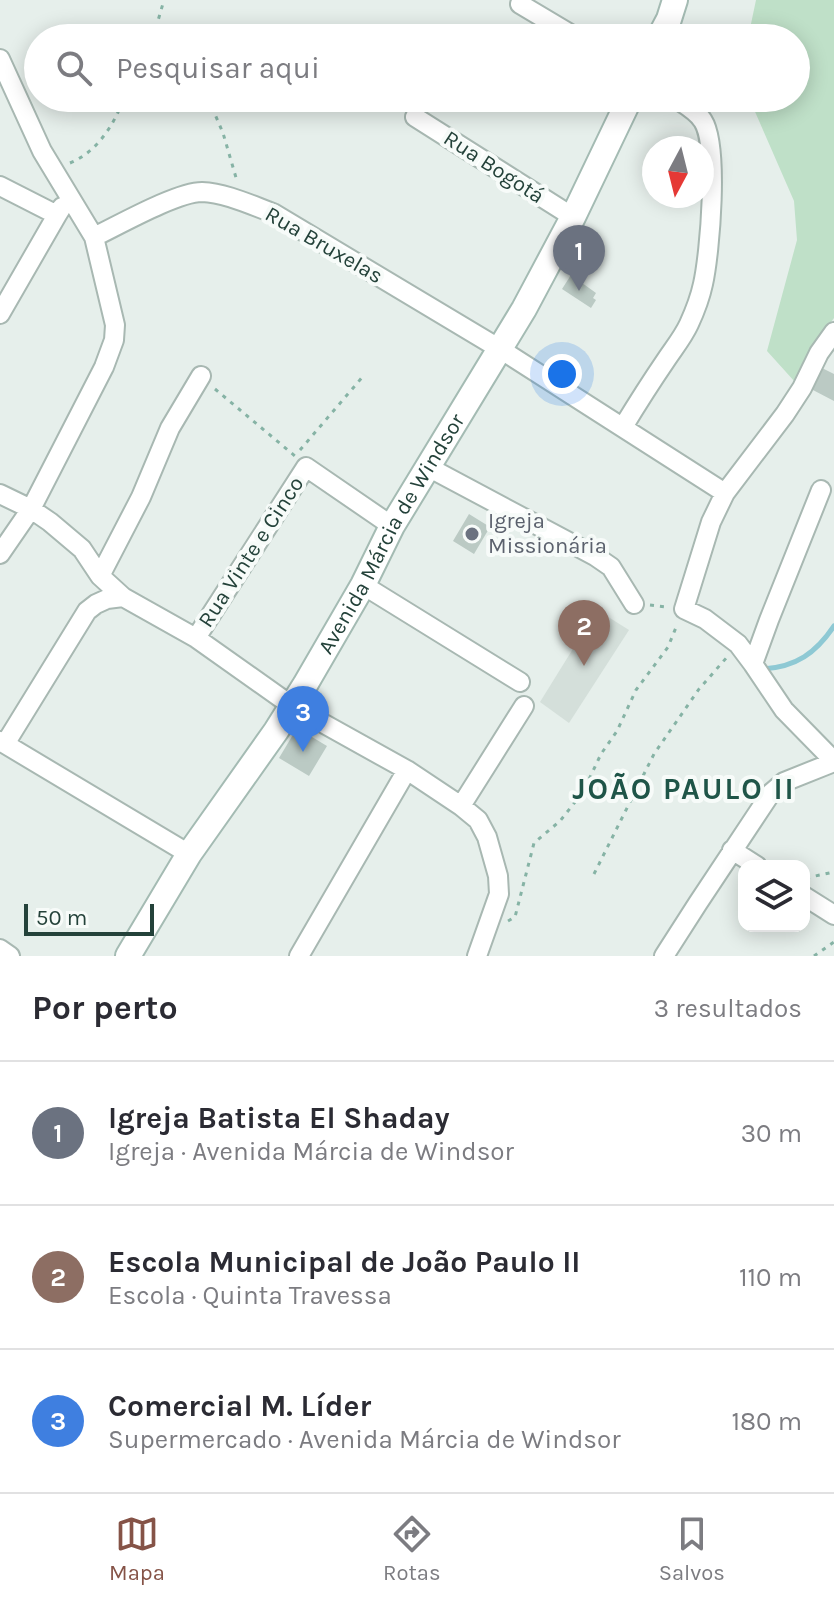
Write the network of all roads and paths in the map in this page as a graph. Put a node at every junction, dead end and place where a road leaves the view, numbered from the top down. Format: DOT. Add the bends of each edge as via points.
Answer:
graph roads {
  1 [pos="164,0"];
  2 [pos="675,0"];
  3 [pos="520,4"];
  4 [pos="157,24"];
  5 [pos="554,24"];
  6 [pos="665,24"];
  7 [pos="0,59"];
  8 [pos="119,112"];
  9 [pos="214,112"];
  10 [pos="623,112"];
  11 [pos="694,112"];
  12 [pos="415,117"];
  13 [pos="52,171"];
  14 [pos="0,186"];
  15 [pos="69,195"];
  16 [pos="242,202"];
  17 [pos="57,215"];
  18 [pos="573,217"];
  19 [pos="94,237"];
  20 [pos="0,314"];
  21 [pos="834,332"];
  22 [pos="500,349"];
  23 [pos="365,374"];
  24 [pos="201,376"];
  25 [pos="623,427"];
  26 [pos="300,462"];
  27 [pos="428,467"];
  28 [pos="821,490"];
  29 [pos="725,493"];
  30 [pos="0,494"];
  31 [pos="31,509"];
  32 [pos="392,526"];
  33 [pos="0,554"];
  34 [pos="100,576"];
  35 [pos="363,585"];
  36 [pos="123,597"];
  37 [pos="634,604"];
  38 [pos="684,609"];
  39 [pos="196,638"];
  40 [pos="738,644"];
  41 [pos="753,664"];
  42 [pos="520,682"];
  43 [pos="292,706"];
  44 [pos="524,706"];
  45 [pos="2,743"];
  46 [pos="834,762"];
  47 [pos="407,770"];
  48 [pos="461,806"];
  49 [pos="732,850"];
  50 [pos="189,854"];
  51 [pos="748,860"];
  52 [pos="834,872"];
  53 [pos="594,874"];
  54 [pos="810,878"];
  55 [pos="810,900"];
  56 [pos="834,915"];
  57 [pos="486,931"];
  58 [pos="834,942"];
  59 [pos="0,949"];
  60 [pos="10,956"];
  61 [pos="128,956"];
  62 [pos="299,956"];
  63 [pos="477,956"];
  64 [pos="664,956"];
  65 [pos="814,956"];
  1 -- 4 [label="path"];
  2 -- 6 [label="street"];
  3 -- 5 [label="street"];
  7 -- 13 [label="street"];
  8 -- 13 [label="path" via="86,157"];
  9 -- 16 [label="path"];
  10 -- 18 [label="street, Avenida Márcia de Windsor"];
  11 -- 25 [label="street" via="703,120 712,156 704,282 687,328"];
  12 -- 18 [label="street, Rua Bogotá"];
  13 -- 15 [label="street"];
  14 -- 17 [label="street"];
  15 -- 17 [label="street"];
  15 -- 19 [label="street"];
  16 -- 19 [label="street, Rua Bruxelas" via="198,192"];
  16 -- 22 [label="street, Rua Bruxelas" via="273,213"];
  17 -- 20 [label="street"];
  18 -- 22 [label="street, Avenida Márcia de Windsor"];
  19 -- 31 [label="street" via="114,340"];
  21 -- 29 [label="street" via="785,414"];
  22 -- 25 [label="street, Rua Bruxelas"];
  22 -- 27 [label="street, Avenida Márcia de Windsor"];
  23 -- 26 [label="path"];
  24 -- 26 [label="path"];
  24 -- 34 [label="street" via="170,428"];
  25 -- 29 [label="street, Rua Bruxelas"];
  26 -- 32 [label="street"];
  26 -- 39 [label="street, Rua Vinte e Cinco"];
  27 -- 32 [label="street, Avenida Márcia de Windsor"];
  27 -- 37 [label="street" via="595,556 611,567"];
  28 -- 41 [label="street"];
  29 -- 38 [label="street"];
  30 -- 31 [label="street"];
  31 -- 33 [label="street"];
  31 -- 34 [label="street" via="82,549"];
  32 -- 35 [label="street, Avenida Márcia de Windsor"];
  34 -- 36 [label="street"];
  35 -- 42 [label="street"];
  35 -- 43 [label="street, Avenida Márcia de Windsor"];
  36 -- 39 [label="street"];
  36 -- 45 [label="street" via="87,611"];
  37 -- 38 [label="path"];
  38 -- 40 [label="street"];
  38 -- 57 [label="path" via="668,647 636,690 583,792 534,843 515,917"];
  39 -- 43 [label="street"];
  40 -- 41 [label="street"];
  40 -- 53 [label="path" via="654,754"];
  41 -- 46 [label="street" via="784,710"];
  43 -- 47 [label="street"];
  43 -- 50 [label="street, Avenida Márcia de Windsor"];
  44 -- 48 [label="street"];
  45 -- 50 [label="street"];
  46 -- 49 [label="street" via="784,782 771,793"];
  47 -- 48 [label="street"];
  47 -- 62 [label="street"];
  48 -- 57 [label="street" via="478,820 487,837 498,876 499,894"];
  49 -- 51 [label="street"];
  49 -- 64 [label="street"];
  50 -- 61 [label="street, Avenida Márcia de Windsor"];
  52 -- 54 [label="path"];
  55 -- 56 [label="street"];
  57 -- 63 [label="street"];
  58 -- 65 [label="path"];
  59 -- 60 [label="street"];
}
